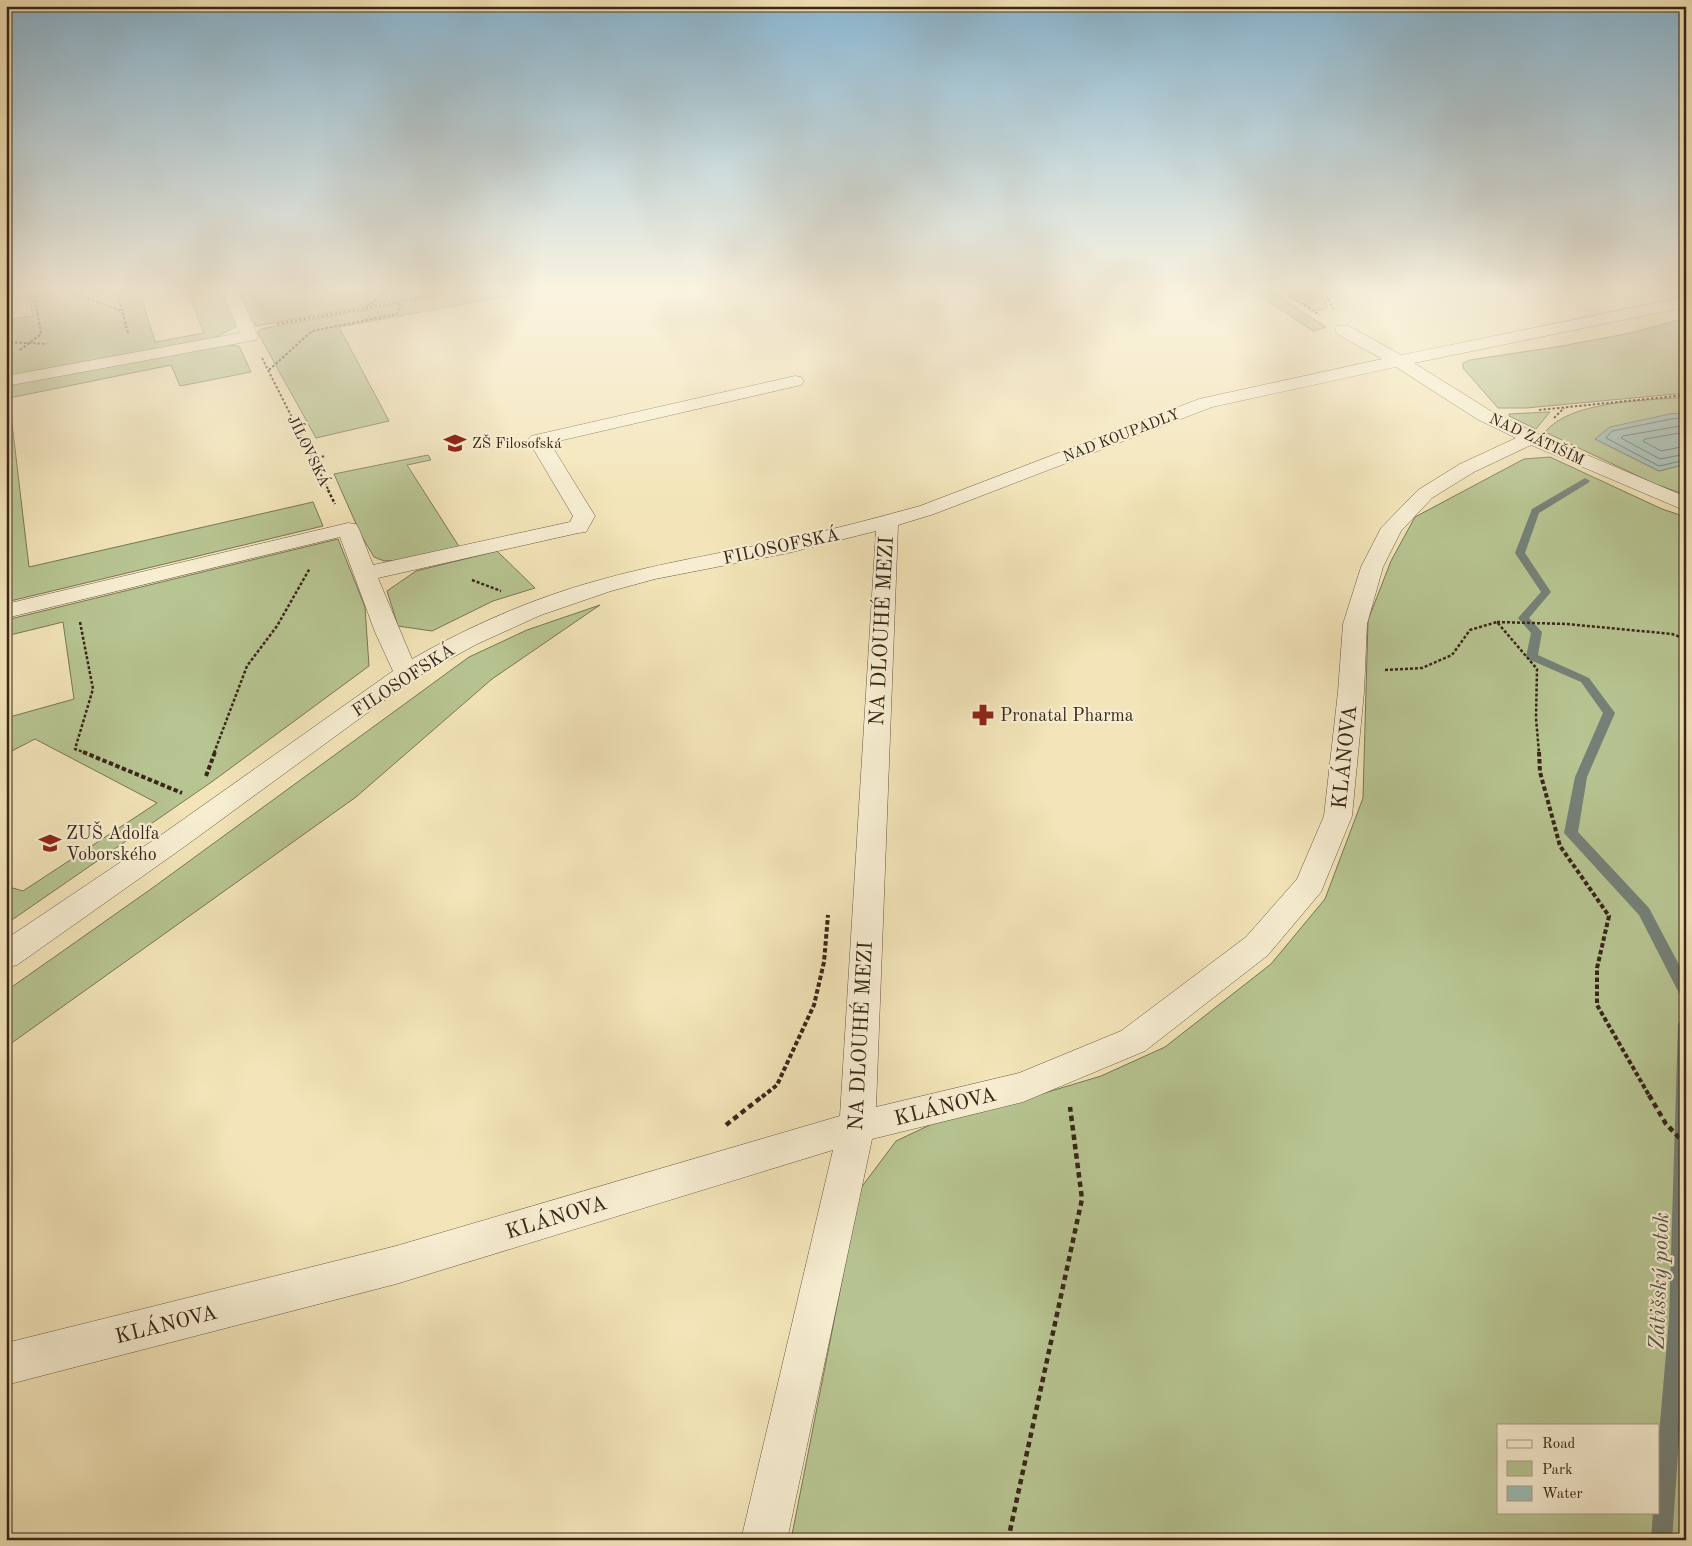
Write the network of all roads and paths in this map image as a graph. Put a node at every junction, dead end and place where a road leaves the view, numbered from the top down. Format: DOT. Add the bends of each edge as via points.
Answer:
graph roads {
  1 [pos="102,363"];
  2 [pos="265,363"];
  3 [pos="277,363"];
  4 [pos="1389,363"];
  5 [pos="1402,363"];
  6 [pos="269,370"];
  7 [pos="6,381"];
  8 [pos="795,381"];
  9 [pos="1686,395"];
  10 [pos="1484,415"];
  11 [pos="1532,438"];
  12 [pos="325,456"];
  13 [pos="313,459"];
  14 [pos="1686,505"];
  15 [pos="887,522"];
  16 [pos="338,532"];
  17 [pos="422,562"];
  18 [pos="365,574"];
  19 [pos="65,598"];
  20 [pos="542,606"];
  21 [pos="6,612"];
  22 [pos="1497,622"];
  23 [pos="1686,639"];
  24 [pos="1352,672"];
  25 [pos="406,674"];
  26 [pos="203,781"];
  27 [pos="188,795"];
  28 [pos="828,913"];
  29 [pos="6,956"];
  30 [pos="1065,1069"];
  31 [pos="724,1126"];
  32 [pos="857,1127"];
  33 [pos="1686,1145"];
  34 [pos="6,1364"];
  35 [pos="764,1540"];
  36 [pos="1008,1540"];
  1 -- 7 [label="street"];
  2 -- 6 [label="path, JÍLOVSKÁ"];
  3 -- 6 [label="path"];
  4 -- 15 [label="street, NAD KOUPADLY" via="1206,403 927,510"];
  5 -- 10 [label="street, NAD ZÁTIŠÍM"];
  6 -- 13 [label="path, JÍLOVSKÁ"];
  8 -- 17 [label="street" via="538,440 584,516 578,527"];
  9 -- 10 [label="path"];
  10 -- 11 [label="street, NAD ZÁTIŠÍM"];
  11 -- 14 [label="street, NAD ZÁTIŠÍM"];
  11 -- 24 [label="street, KLÁNOVA" via="1468,468 1425,494 1392,528 1372,567 1355,624"];
  12 -- 13 [label="path"];
  13 -- 16 [label="path, JÍLOVSKÁ"];
  15 -- 20 [label="street, FILOSOFSKÁ" via="618,582"];
  15 -- 32 [label="street, NA DLOUHÉ MEZI"];
  16 -- 18 [label="street"];
  16 -- 19 [label="street"];
  16 -- 26 [label="path" via="247,666"];
  17 -- 18 [label="street"];
  17 -- 20 [label="path"];
  18 -- 25 [label="street"];
  19 -- 21 [label="street"];
  19 -- 27 [label="path" via="78,608 93,689 75,749"];
  20 -- 25 [label="street, FILOSOFSKÁ" via="439,653"];
  22 -- 23 [label="path" via="1634,630 1672,634"];
  22 -- 24 [label="path" via="1470,630 1452,655 1422,668"];
  22 -- 33 [label="path" via="1537,669 1540,772 1560,846 1609,916 1597,968 1597,1005 1666,1124"];
  24 -- 30 [label="street, KLÁNOVA" via="1338,816 1310,884 1257,946 1133,1041"];
  25 -- 29 [label="street, FILOSOFSKÁ"];
  28 -- 31 [label="path" via="824,962 814,1005 777,1085"];
  30 -- 32 [label="street, KLÁNOVA" via="1023,1087"];
  30 -- 36 [label="path" via="1082,1199"];
  32 -- 34 [label="street, KLÁNOVA" via="396,1266"];
  32 -- 35 [label="street, NA DLOUHÉ MEZI"];
}
